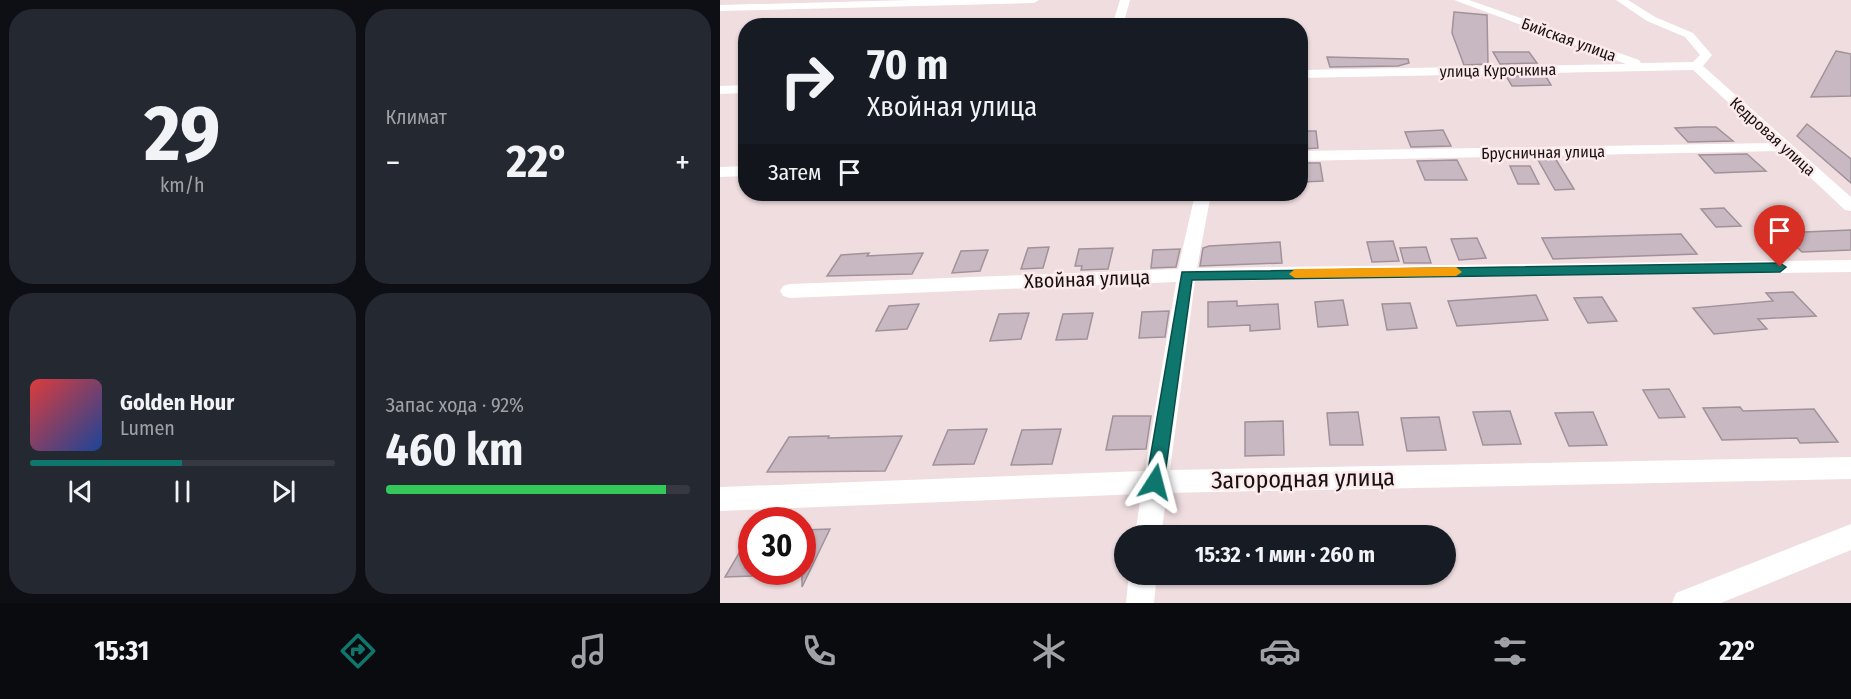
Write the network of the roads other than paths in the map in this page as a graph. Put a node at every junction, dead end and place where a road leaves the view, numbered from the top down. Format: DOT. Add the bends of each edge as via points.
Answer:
graph roads {
  1 [pos="1034,0"];
  2 [pos="1125,0"];
  3 [pos="1459,0"];
  4 [pos="1621,0"];
  5 [pos="720,8"];
  6 [pos="1119,18"];
  7 [pos="1696,66"];
  8 [pos="1645,67"];
  9 [pos="1308,74"];
  10 [pos="738,89"];
  11 [pos="720,90"];
  12 [pos="1785,147"];
  13 [pos="1308,156"];
  14 [pos="738,171"];
  15 [pos="720,172"];
  16 [pos="1202,201"];
  17 [pos="1851,206"];
  18 [pos="1851,266"];
  19 [pos="1186,276"];
  20 [pos="790,291"];
  21 [pos="1851,468"];
  22 [pos="1155,482"];
  23 [pos="720,499"];
  24 [pos="1149,525"];
  25 [pos="1851,537"];
  26 [pos="1142,585"];
  27 [pos="1140,603"];
  28 [pos="1686,603"];
  1 -- 5 [label="street"];
  2 -- 6 [label="street"];
  3 -- 8 [label="street, Бийская улица"];
  4 -- 7 [label="street" via="1651,19 1689,35 1706,55"];
  7 -- 8 [label="street, улица Курочкина"];
  7 -- 12 [label="street, Кедровая улица"];
  8 -- 9 [label="street, улица Курочкина"];
  10 -- 11 [label="street"];
  12 -- 13 [label="street, Брусничная улица"];
  12 -- 17 [label="street, Кедровая улица"];
  14 -- 15 [label="street"];
  16 -- 19 [label="street"];
  18 -- 19 [label="street, Хвойная улица"];
  19 -- 20 [label="street, Хвойная улица"];
  19 -- 22 [label="street"];
  21 -- 22 [label="street, Загородная улица"];
  22 -- 23 [label="street, Загородная улица"];
  22 -- 24 [label="street"];
  25 -- 28 [label="street"];
  26 -- 27 [label="street"];
}
